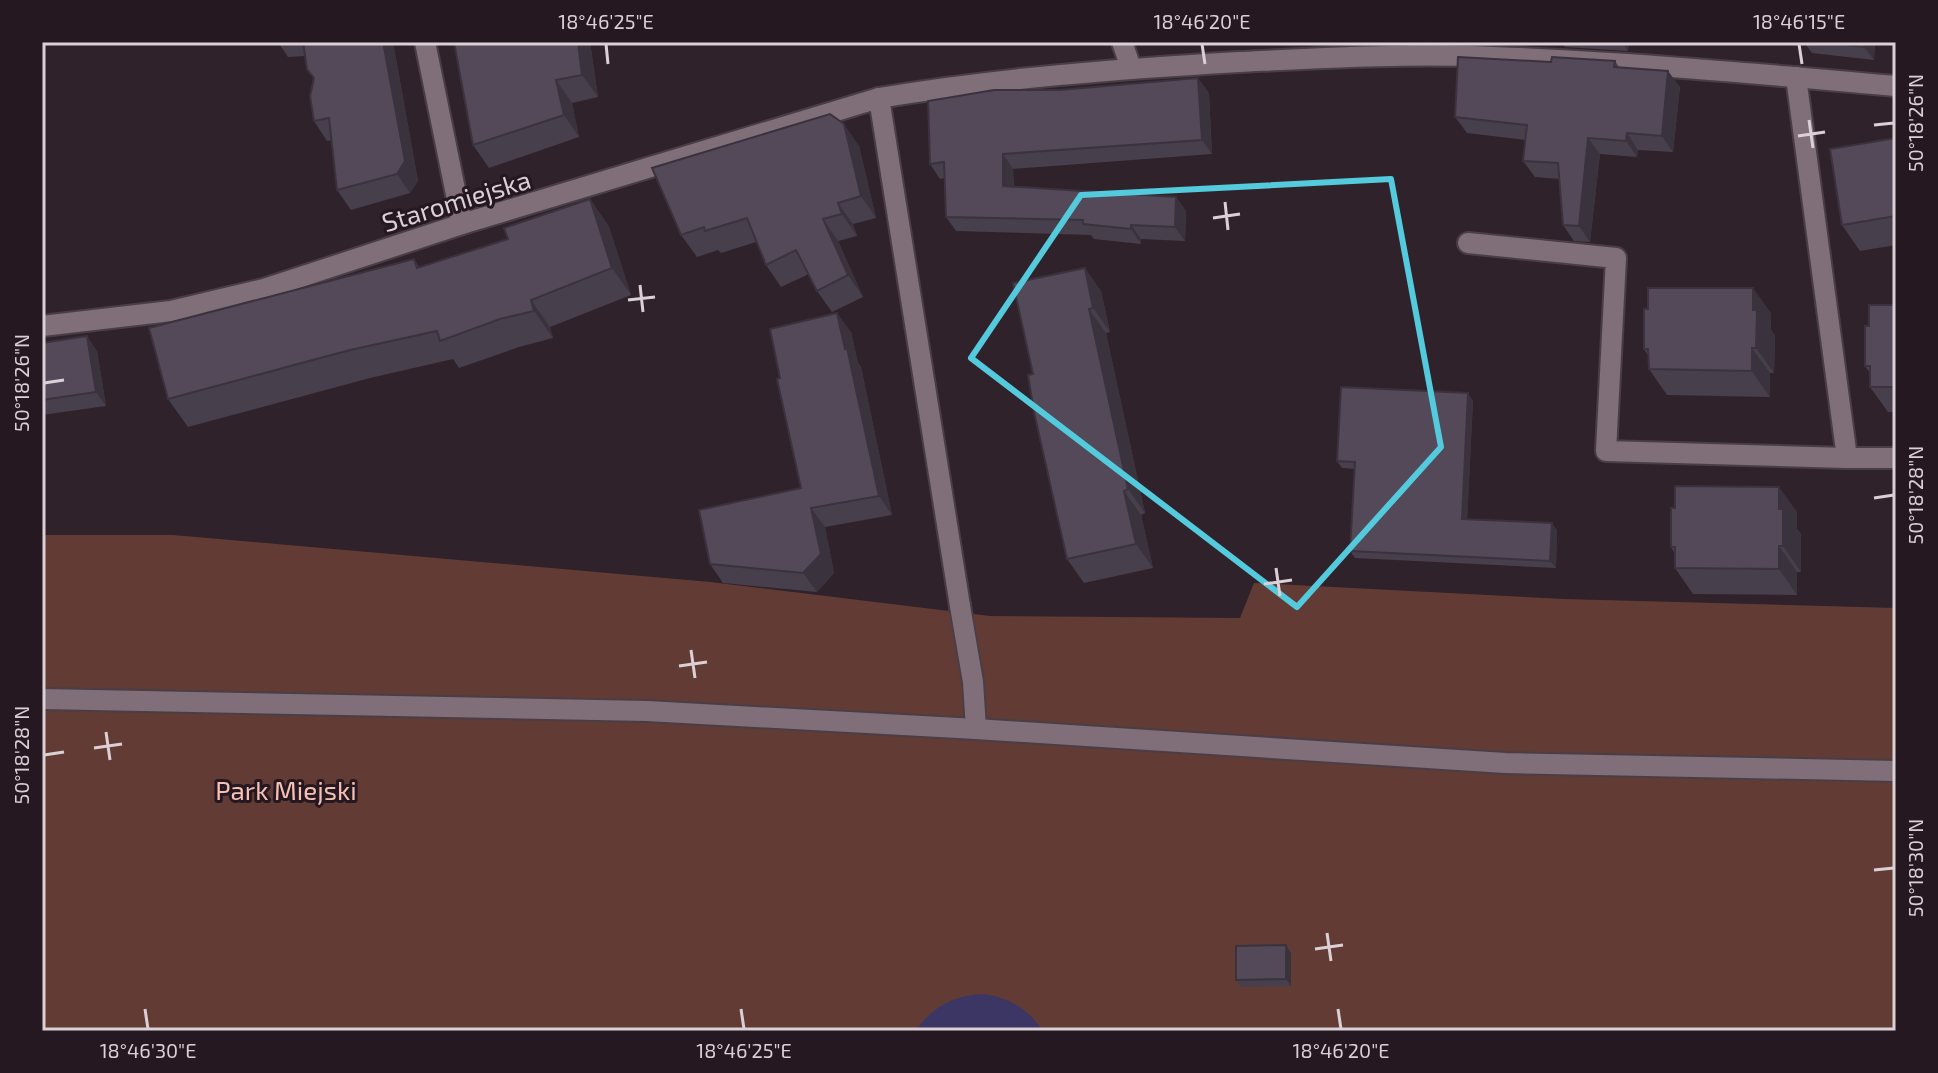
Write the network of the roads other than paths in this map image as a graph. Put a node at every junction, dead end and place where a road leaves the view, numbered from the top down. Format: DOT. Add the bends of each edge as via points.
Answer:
graph roads {
  1 [pos="425,42"];
  2 [pos="1122,42"];
  3 [pos="1131,68"];
  4 [pos="1796,77"];
  5 [pos="1896,86"];
  6 [pos="879,98"];
  7 [pos="462,224"];
  8 [pos="1468,243"];
  9 [pos="42,326"];
  10 [pos="1847,458"];
  11 [pos="1896,458"];
  12 [pos="42,699"];
  13 [pos="976,729"];
  14 [pos="1896,771"];
  1 -- 7 [label="street"];
  2 -- 3 [label="street"];
  3 -- 4 [label="street, Staromiejska" via="1490,56"];
  3 -- 6 [label="street, Staromiejska"];
  4 -- 5 [label="street, Staromiejska"];
  4 -- 10 [label="street"];
  6 -- 7 [label="street, Staromiejska"];
  6 -- 13 [label="street" via="973,682"];
  7 -- 9 [label="street, Staromiejska" via="264,289 171,311"];
  8 -- 10 [label="street" via="1616,258 1606,451"];
  10 -- 11 [label="street"];
  12 -- 13 [label="street" via="647,711"];
  13 -- 14 [label="street" via="1505,763"];
}
